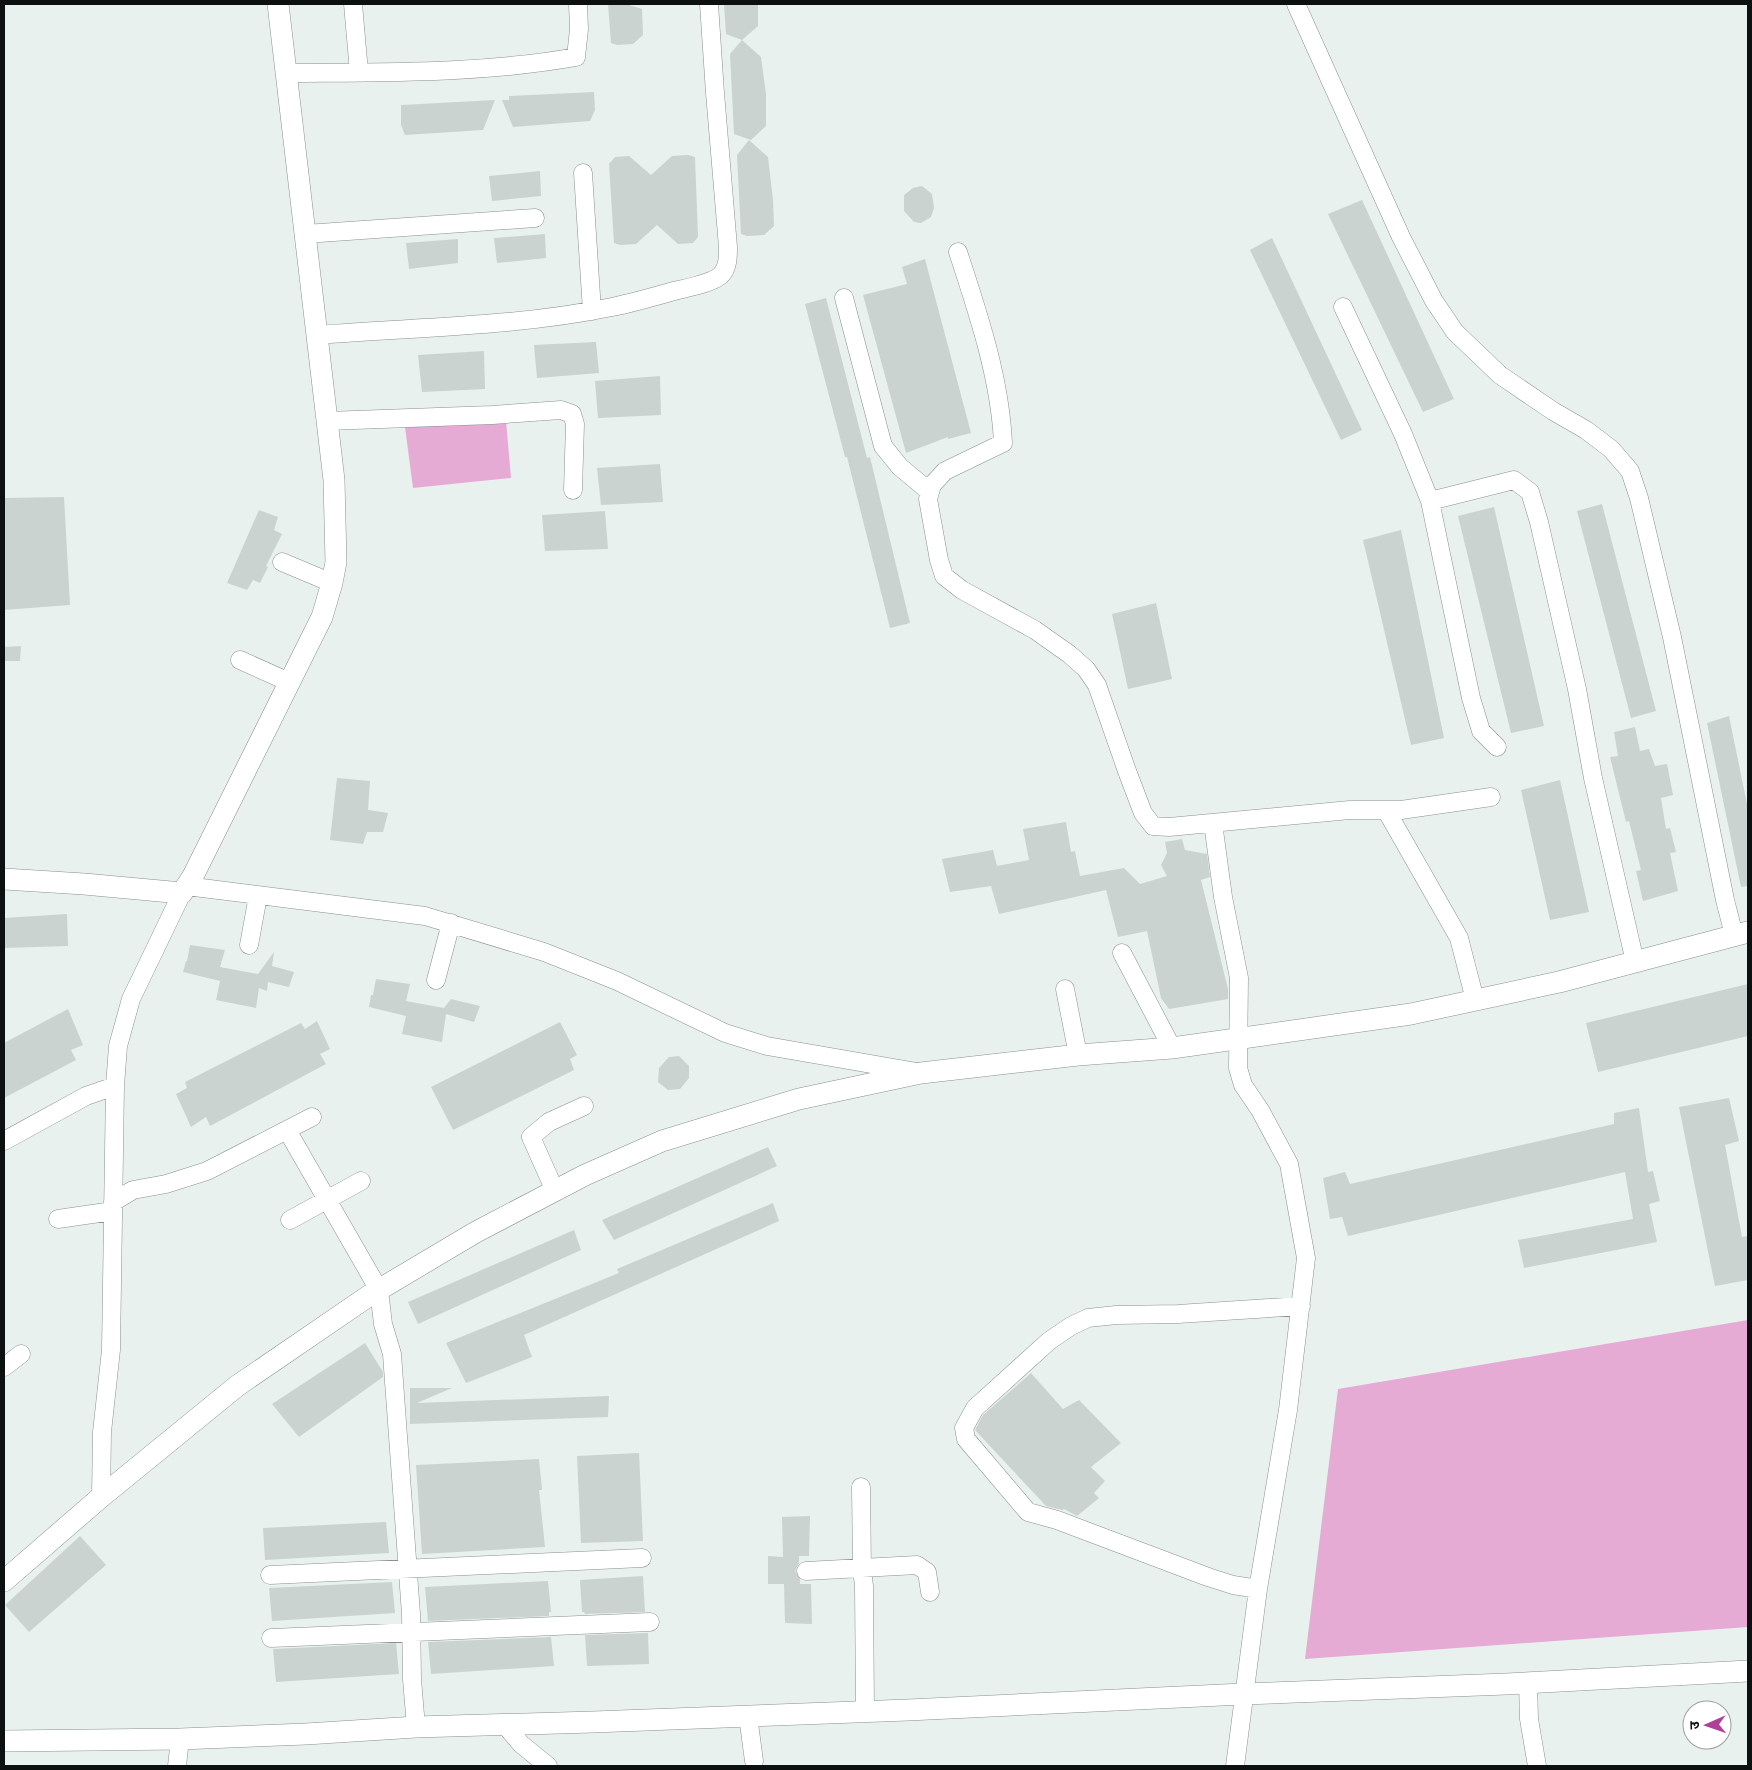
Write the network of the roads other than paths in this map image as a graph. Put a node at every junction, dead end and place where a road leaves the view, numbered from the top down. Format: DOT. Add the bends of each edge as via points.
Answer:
graph roads {
  1 [pos="278,4"];
  2 [pos="353,4"];
  3 [pos="578,4"];
  4 [pos="709,4"];
  5 [pos="1296,4"];
  6 [pos="359,72"];
  7 [pos="286,73"];
  8 [pos="583,173"];
  9 [pos="535,218"];
  10 [pos="305,234"];
  11 [pos="958,252"];
  12 [pos="844,298"];
  13 [pos="1343,307"];
  14 [pos="592,311"];
  15 [pos="317,336"];
  16 [pos="327,421"];
  17 [pos="573,490"];
  18 [pos="930,492"];
  19 [pos="1430,501"];
  20 [pos="282,562"];
  21 [pos="332,583"];
  22 [pos="240,660"];
  23 [pos="289,682"];
  24 [pos="1497,747"];
  25 [pos="1491,797"];
  26 [pos="1386,810"];
  27 [pos="1213,823"];
  28 [pos="4,879"];
  29 [pos="184,890"];
  30 [pos="258,896"];
  31 [pos="451,923"];
  32 [pos="1741,934"];
  33 [pos="248,944"];
  34 [pos="1122,952"];
  35 [pos="1636,962"];
  36 [pos="436,980"];
  37 [pos="1065,989"];
  38 [pos="1475,1000"];
  39 [pos="1238,1038"];
  40 [pos="1172,1048"];
  41 [pos="1078,1055"];
  42 [pos="921,1073"];
  43 [pos="115,1086"];
  44 [pos="584,1106"];
  45 [pos="312,1117"];
  46 [pos="286,1130"];
  47 [pos="4,1141"];
  48 [pos="361,1181"];
  49 [pos="555,1191"];
  50 [pos="327,1200"];
  51 [pos="113,1206"];
  52 [pos="58,1218"];
  53 [pos="290,1220"];
  54 [pos="379,1290"];
  55 [pos="1301,1306"];
  56 [pos="20,1354"];
  57 [pos="4,1367"];
  58 [pos="861,1487"];
  59 [pos="101,1497"];
  60 [pos="642,1558"];
  61 [pos="408,1568"];
  62 [pos="862,1568"];
  63 [pos="806,1571"];
  64 [pos="270,1575"];
  65 [pos="4,1581"];
  66 [pos="1258,1589"];
  67 [pos="930,1592"];
  68 [pos="650,1622"];
  69 [pos="411,1632"];
  70 [pos="271,1638"];
  71 [pos="1748,1671"];
  72 [pos="1528,1683"];
  73 [pos="1243,1694"];
  74 [pos="865,1712"];
  75 [pos="748,1716"];
  76 [pos="505,1725"];
  77 [pos="416,1727"];
  78 [pos="180,1739"];
  79 [pos="4,1741"];
  80 [pos="754,1761"];
  81 [pos="176,1766"];
  82 [pos="548,1766"];
  83 [pos="1235,1766"];
  84 [pos="1536,1766"];
  1 -- 7 [label="street"];
  2 -- 6 [label="street"];
  3 -- 6 [label="street" via="580,29 576,57 432,71"];
  4 -- 14 [label="street" via="728,263 721,275 711,281"];
  5 -- 32 [label="street" via="1402,237 1434,301 1455,332 1500,375 1586,430 1611,449 1630,471 1672,637 1725,900"];
  6 -- 7 [label="street"];
  7 -- 10 [label="street"];
  8 -- 14 [label="street"];
  9 -- 10 [label="street"];
  10 -- 15 [label="street"];
  11 -- 18 [label="street" via="980,320 1002,417 1003,443 945,471 932,484"];
  12 -- 18 [label="street" via="883,446 900,467"];
  13 -- 19 [label="street" via="1403,434"];
  14 -- 15 [label="street" via="500,322"];
  15 -- 16 [label="street"];
  16 -- 17 [label="street" via="561,410 572,414 575,424"];
  16 -- 21 [label="street" via="334,480 336,562"];
  18 -- 27 [label="street" via="928,499 944,576 962,590 1035,630 1086,669 1097,685 1143,813 1153,826"];
  19 -- 24 [label="street" via="1471,698 1481,731"];
  19 -- 35 [label="street" via="1514,480 1530,492 1577,689"];
  20 -- 21 [label="street"];
  21 -- 23 [label="street" via="322,617"];
  22 -- 23 [label="street"];
  23 -- 29 [label="street"];
  25 -- 26 [label="street"];
  26 -- 27 [label="street" via="1350,810"];
  26 -- 38 [label="street" via="1459,938"];
  27 -- 39 [label="street" via="1238,978"];
  28 -- 29 [label="street"];
  29 -- 30 [label="street"];
  29 -- 43 [label="street" via="131,999 118,1046"];
  30 -- 31 [label="street" via="425,916"];
  30 -- 33 [label="street"];
  31 -- 36 [label="street"];
  31 -- 42 [label="street" via="544,952 617,981 726,1033 767,1046"];
  32 -- 35 [label="street"];
  34 -- 40 [label="street"];
  35 -- 38 [label="street"];
  37 -- 41 [label="street"];
  38 -- 39 [label="street" via="1411,1014"];
  39 -- 40 [label="street"];
  39 -- 55 [label="street" via="1238,1068 1243,1085 1289,1164 1306,1258"];
  40 -- 41 [label="street"];
  41 -- 42 [label="street"];
  42 -- 49 [label="street" via="799,1099 662,1141"];
  43 -- 47 [label="street" via="86,1096"];
  43 -- 51 [label="street"];
  44 -- 49 [label="street" via="549,1122 531,1136"];
  45 -- 46 [label="street"];
  46 -- 50 [label="street"];
  46 -- 51 [label="street" via="207,1171 166,1184 132,1190"];
  48 -- 50 [label="street"];
  49 -- 54 [label="street" via="476,1232"];
  50 -- 53 [label="street"];
  50 -- 54 [label="street"];
  51 -- 52 [label="street"];
  51 -- 59 [label="street" via="111,1350 102,1432"];
  54 -- 59 [label="street" via="237,1386"];
  54 -- 61 [label="street" via="383,1324 392,1354"];
  55 -- 66 [label="street" via="1288,1410"];
  55 -- 66 [label="street" via="1088,1318 1049,1341 975,1408 964,1428 966,1440 1028,1512 1208,1578"];
  56 -- 57 [label="street"];
  58 -- 62 [label="street"];
  59 -- 65 [label="street"];
  60 -- 61 [label="street"];
  61 -- 64 [label="street"];
  61 -- 69 [label="street"];
  62 -- 63 [label="street"];
  62 -- 67 [label="street" via="918,1566 927,1572"];
  62 -- 74 [label="street"];
  66 -- 73 [label="street"];
  68 -- 69 [label="street"];
  69 -- 70 [label="street"];
  69 -- 77 [label="street"];
  71 -- 72 [label="street"];
  72 -- 73 [label="street"];
  72 -- 84 [label="street"];
  73 -- 74 [label="street"];
  73 -- 83 [label="street"];
  74 -- 75 [label="street"];
  75 -- 76 [label="street"];
  75 -- 80 [label="street"];
  76 -- 77 [label="street"];
  76 -- 82 [label="street" via="521,1744"];
  77 -- 78 [label="street"];
  78 -- 79 [label="street"];
  78 -- 81 [label="street"];
}
